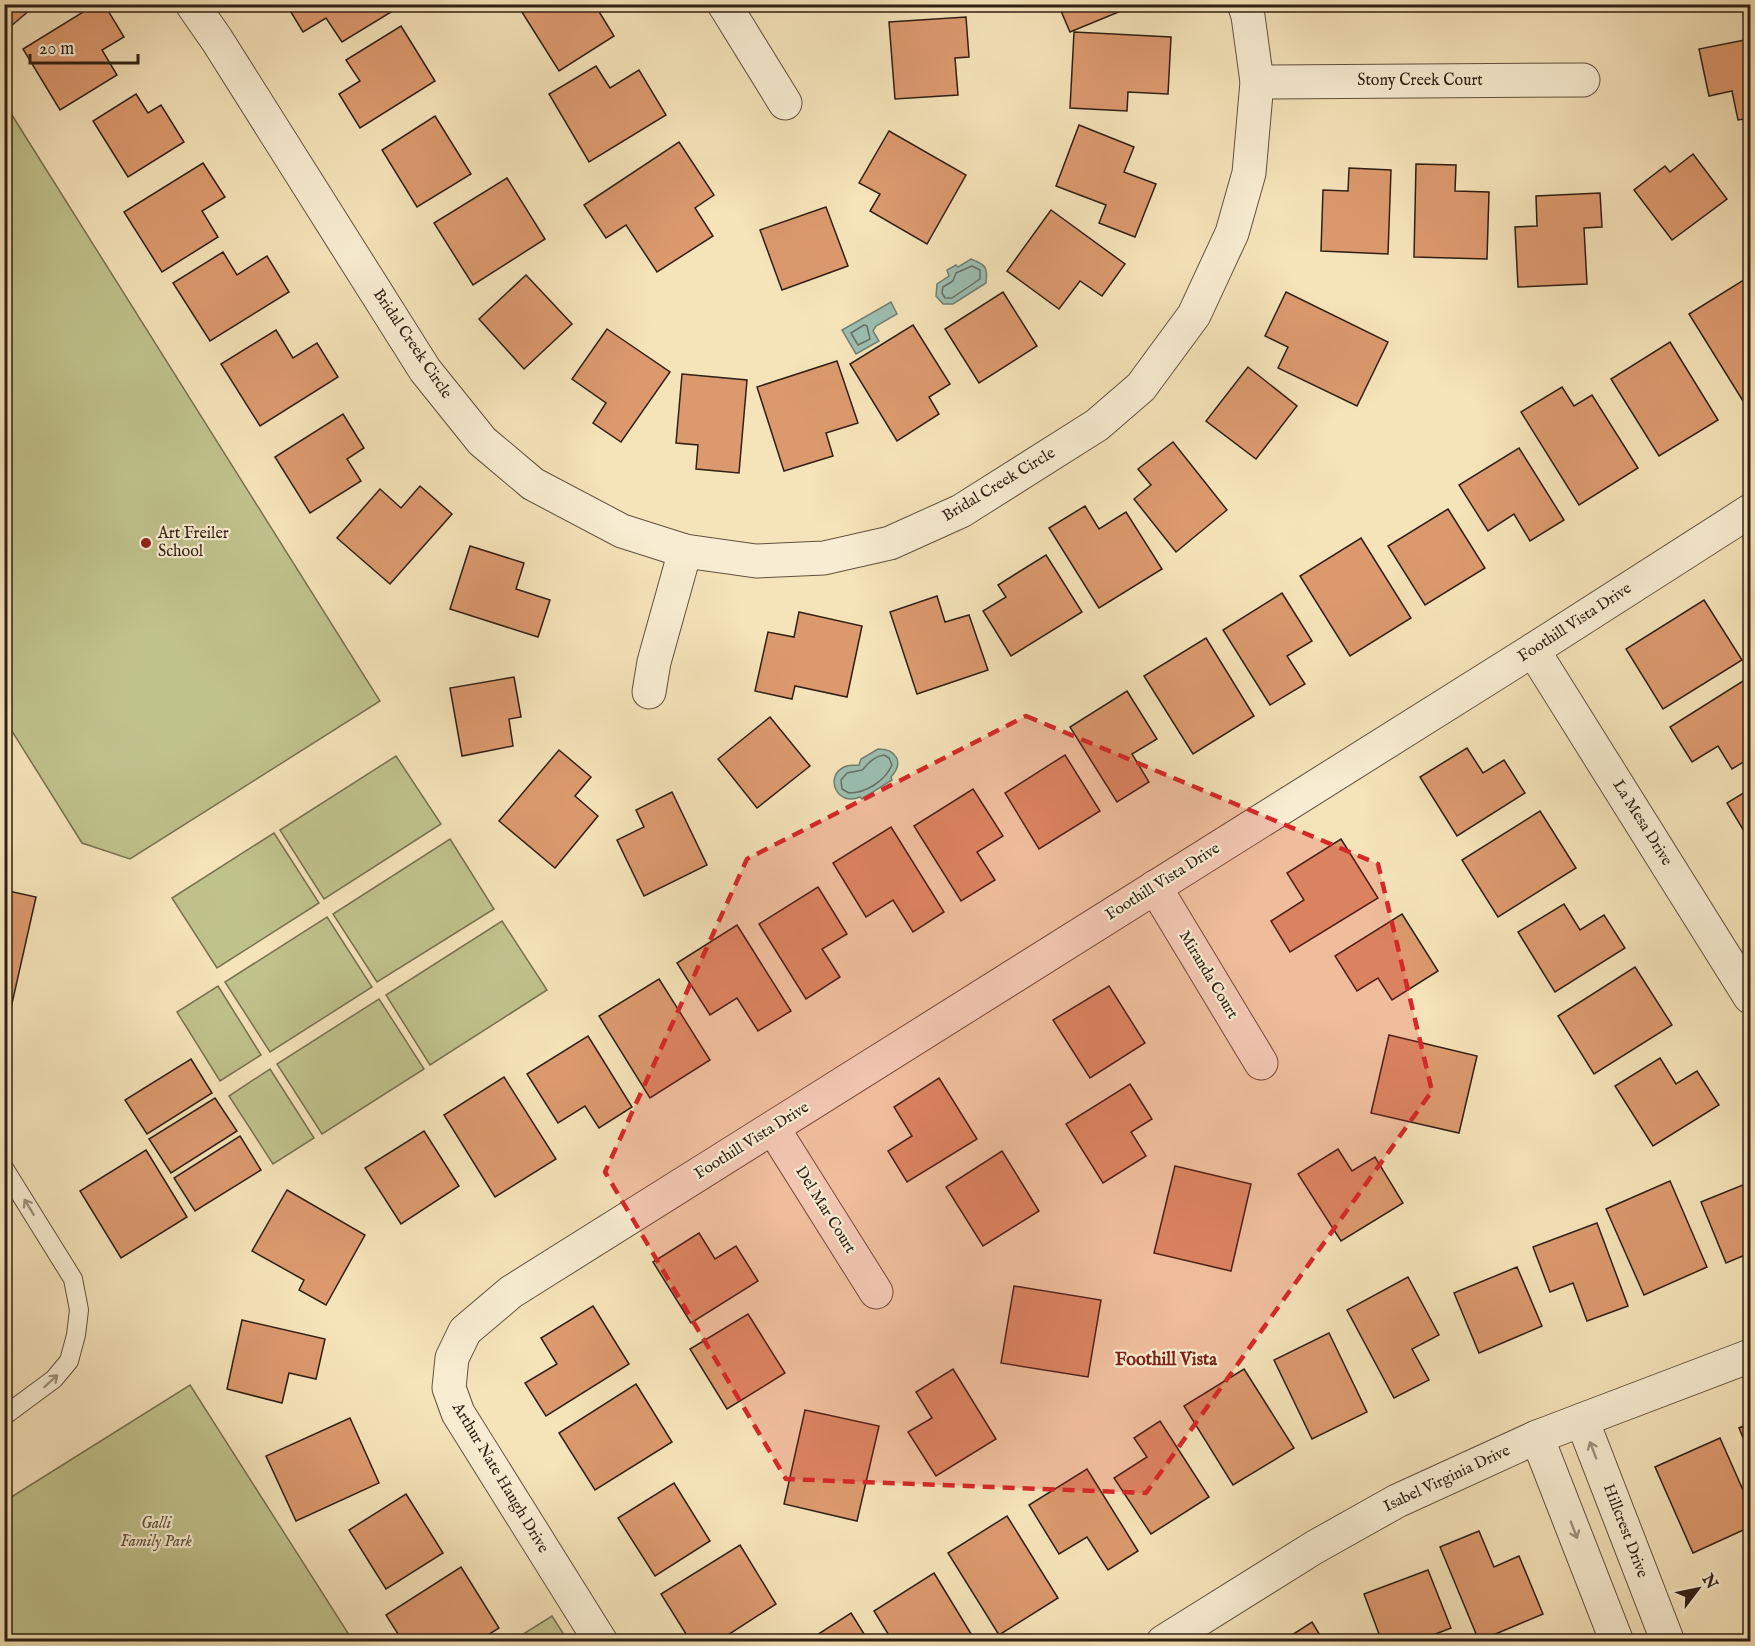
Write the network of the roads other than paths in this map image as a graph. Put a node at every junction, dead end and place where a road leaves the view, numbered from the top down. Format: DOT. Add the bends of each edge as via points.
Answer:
graph roads {
  1 [pos="192,4"];
  2 [pos="724,4"];
  3 [pos="1244,4"];
  4 [pos="1583,80"];
  5 [pos="1257,82"];
  6 [pos="785,103"];
  7 [pos="1750,511"];
  8 [pos="685,551"];
  9 [pos="1533,650"];
  10 [pos="649,692"];
  11 [pos="1155,887"];
  12 [pos="1750,997"];
  13 [pos="1261,1063"];
  14 [pos="773,1128"];
  15 [pos="4,1168"];
  16 [pos="575,1252"];
  17 [pos="876,1292"];
  18 [pos="1750,1356"];
  19 [pos="4,1416"];
  20 [pos="1582,1420"];
  21 [pos="1537,1437"];
  22 [pos="601,1641"];
  23 [pos="1163,1641"];
  24 [pos="1617,1641"];
  25 [pos="1668,1641"];
  1 -- 8 [label="street, Bridal Creek Circle" via="425,370 482,441 533,484 622,531"];
  2 -- 6 [label="street"];
  3 -- 5 [label="street, Bridal Creek Circle"];
  4 -- 5 [label="street, Stony Creek Court"];
  5 -- 8 [label="street, Bridal Creek Circle" via="1249,173 1232,233 1194,315 1141,387 1097,425 961,511 891,543 824,558 756,561"];
  7 -- 9 [label="street, Foothill Vista Drive"];
  8 -- 10 [label="street"];
  9 -- 11 [label="street, Foothill Vista Drive"];
  9 -- 12 [label="street, La Mesa Drive"];
  11 -- 13 [label="street, Miranda Court"];
  11 -- 14 [label="street, Foothill Vista Drive"];
  14 -- 16 [label="street, Foothill Vista Drive"];
  14 -- 17 [label="street, Del Mar Court"];
  19 -- 15 [label="lane, one-way" via="54,1380 69,1361 79,1310 73,1279"];
  16 -- 22 [label="street, Arthur Nate Haugh Drive" via="511,1292 465,1331 452,1358 449,1388 458,1413"];
  18 -- 20 [label="street, Isabel Virginia Drive"];
  20 -- 21 [label="street, Isabel Virginia Drive"];
  25 -- 20 [label="street, Hillcrest Drive, one-way"];
  21 -- 23 [label="street, Isabel Virginia Drive" via="1397,1501"];
  21 -- 24 [label="street, one-way"];
}
